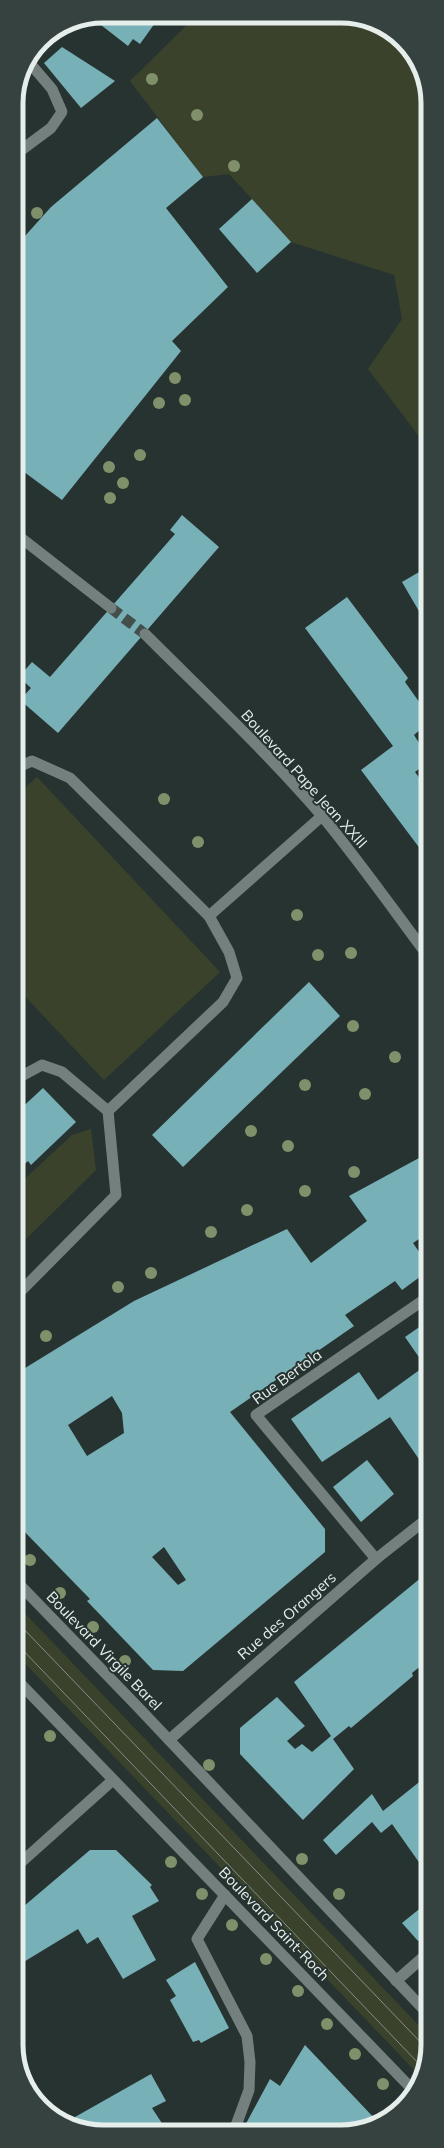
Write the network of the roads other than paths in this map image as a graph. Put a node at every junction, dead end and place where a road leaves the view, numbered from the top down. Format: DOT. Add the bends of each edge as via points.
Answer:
graph roads {
  1 [pos="32,65"];
  2 [pos="23,149"];
  3 [pos="23,539"];
  4 [pos="111,608"];
  5 [pos="144,634"];
  6 [pos="23,765"];
  7 [pos="322,816"];
  8 [pos="209,916"];
  9 [pos="421,947"];
  10 [pos="23,1074"];
  11 [pos="108,1111"];
  12 [pos="23,1288"];
  13 [pos="421,1302"];
  14 [pos="421,1524"];
  15 [pos="376,1559"];
  16 [pos="23,1588"];
  17 [pos="23,1686"];
  18 [pos="169,1740"];
  19 [pos="113,1780"];
  20 [pos="23,1861"];
  21 [pos="225,1895"];
  22 [pos="421,1959"];
  23 [pos="396,1981"];
  24 [pos="421,2007"];
  25 [pos="409,2086"];
  26 [pos="236,2125"];
  1 -- 2 [label="street" via="52,89 62,112 51,128"];
  3 -- 4 [label="street"];
  5 -- 7 [label="street, Boulevard Pape Jean XXIII" via="256,743"];
  6 -- 8 [label="street" via="32,761 70,778"];
  7 -- 8 [label="street"];
  7 -- 9 [label="street, Boulevard Pape Jean XXIII"];
  8 -- 11 [label="street" via="229,952 237,978 223,1002"];
  10 -- 11 [label="street" via="42,1065 62,1072"];
  11 -- 12 [label="street" via="116,1195"];
  13 -- 15 [label="street, Rue Bertola" via="256,1415"];
  14 -- 15 [label="street, Rue des Orangers"];
  15 -- 18 [label="street, Rue des Orangers"];
  16 -- 18 [label="street, Boulevard Virgile Barel"];
  17 -- 19 [label="street"];
  18 -- 23 [label="street"];
  19 -- 20 [label="street"];
  19 -- 21 [label="street, Boulevard Saint-Roch"];
  21 -- 25 [label="street, Boulevard Saint-Roch"];
  21 -- 26 [label="street" via="198,1938 247,2036 250,2062 249,2090"];
  22 -- 23 [label="street"];
  23 -- 24 [label="street"];
}
